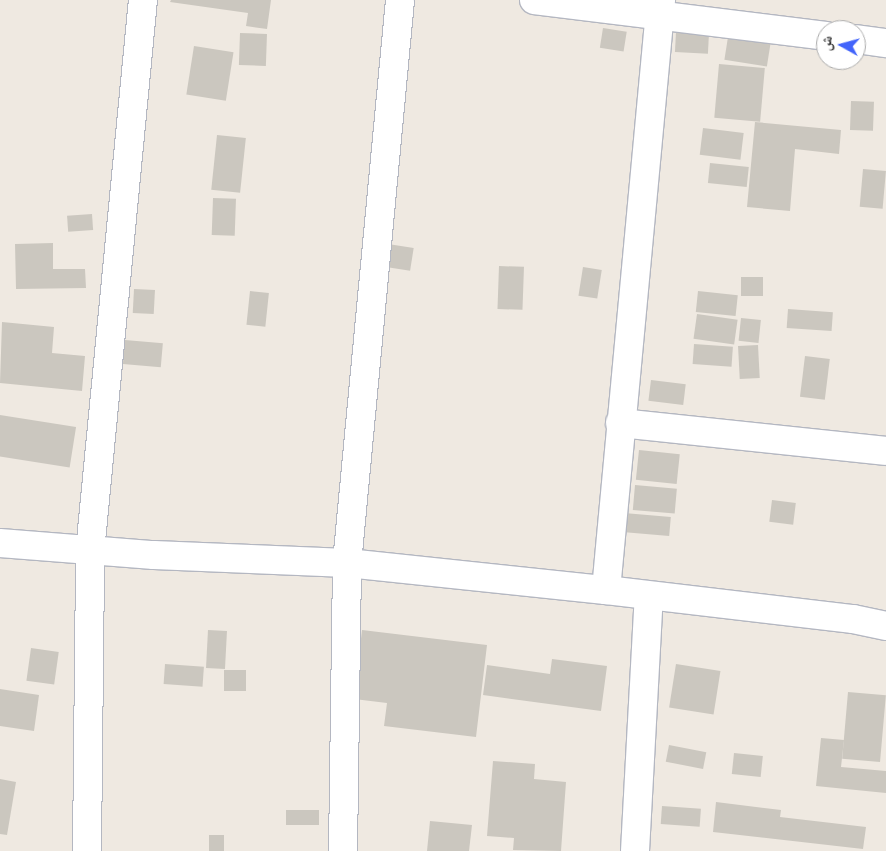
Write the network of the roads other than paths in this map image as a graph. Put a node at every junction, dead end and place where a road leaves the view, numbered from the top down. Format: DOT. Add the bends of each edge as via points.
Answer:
graph roads {
  1 [pos="143,0"];
  2 [pos="400,0"];
  3 [pos="534,0"];
  4 [pos="660,8"];
  5 [pos="816,34"];
  6 [pos="866,41"];
  7 [pos="886,43"];
  8 [pos="620,423"];
  9 [pos="886,451"];
  10 [pos="0,543"];
  11 [pos="90,551"];
  12 [pos="347,563"];
  13 [pos="606,590"];
  14 [pos="649,596"];
  15 [pos="886,626"];
  16 [pos="87,851"];
  17 [pos="343,851"];
  18 [pos="635,851"];
  1 -- 11 [label="street"];
  2 -- 12 [label="street"];
  3 -- 4 [label="street"];
  4 -- 5 [label="street"];
  4 -- 8 [label="street"];
  6 -- 7 [label="street"];
  8 -- 9 [label="street"];
  8 -- 13 [label="street"];
  10 -- 11 [label="street"];
  11 -- 12 [label="street"];
  11 -- 16 [label="street"];
  12 -- 13 [label="street"];
  12 -- 17 [label="street"];
  13 -- 14 [label="street"];
  14 -- 15 [label="street" via="853,619"];
  14 -- 18 [label="street"];
}
